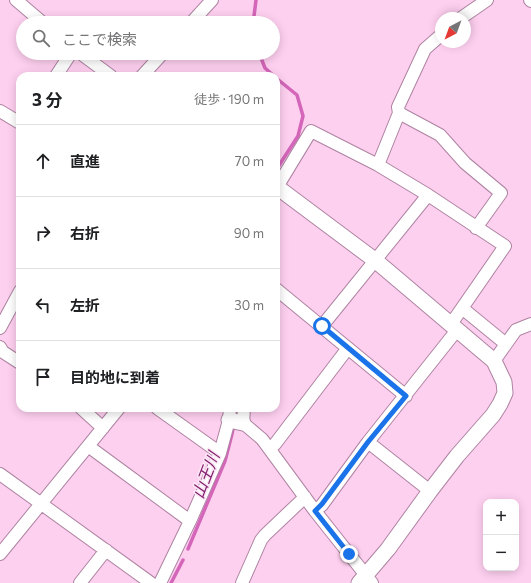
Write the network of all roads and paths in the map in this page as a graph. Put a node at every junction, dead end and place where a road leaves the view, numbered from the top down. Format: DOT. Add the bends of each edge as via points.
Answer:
graph roads {
  1 [pos="16,0"];
  2 [pos="212,0"];
  3 [pos="487,0"];
  4 [pos="470,12"];
  5 [pos="35,16"];
  6 [pos="197,16"];
  7 [pos="435,41"];
  8 [pos="66,60"];
  9 [pos="90,60"];
  10 [pos="157,60"];
  11 [pos="59,72"];
  12 [pos="106,72"];
  13 [pos="146,72"];
  14 [pos="0,111"];
  15 [pos="399,113"];
  16 [pos="16,121"];
  17 [pos="378,165"];
  18 [pos="280,181"];
  19 [pos="280,191"];
  20 [pos="428,196"];
  21 [pos="476,228"];
  22 [pos="376,261"];
  23 [pos="280,292"];
  24 [pos="16,298"];
  25 [pos="462,308"];
  26 [pos="531,324"];
  27 [pos="322,326"];
  28 [pos="454,327"];
  29 [pos="0,328"];
  30 [pos="506,344"];
  31 [pos="0,347"];
  32 [pos="348,348"];
  33 [pos="16,360"];
  34 [pos="494,361"];
  35 [pos="406,396"];
  36 [pos="85,412"];
  37 [pos="116,412"];
  38 [pos="163,412"];
  39 [pos="234,419"];
  40 [pos="103,428"];
  41 [pos="368,442"];
  42 [pos="88,446"];
  43 [pos="270,449"];
  44 [pos="220,453"];
  45 [pos="0,474"];
  46 [pos="430,491"];
  47 [pos="305,497"];
  48 [pos="41,503"];
  49 [pos="315,511"];
  50 [pos="190,521"];
  51 [pos="106,550"];
  52 [pos="0,554"];
  53 [pos="365,580"];
  54 [pos="80,583"];
  55 [pos="151,583"];
  56 [pos="160,583"];
  57 [pos="242,583"];
  1 -- 5 [label="street"];
  2 -- 6 [label="street"];
  3 -- 4 [label="street"];
  7 -- 15 [label="street" via="425,50 398,107"];
  8 -- 11 [label="street"];
  9 -- 12 [label="street"];
  10 -- 13 [label="street"];
  14 -- 16 [label="street"];
  15 -- 17 [label="street"];
  15 -- 21 [label="street" via="440,135 465,163 501,193"];
  17 -- 18 [label="street" via="311,131"];
  17 -- 20 [label="street"];
  19 -- 22 [label="street"];
  20 -- 21 [label="street"];
  20 -- 22 [label="street"];
  21 -- 25 [label="street" via="505,246"];
  22 -- 27 [label="street"];
  22 -- 28 [label="street"];
  23 -- 27 [label="street"];
  24 -- 29 [label="street"];
  25 -- 28 [label="street"];
  25 -- 30 [label="street"];
  26 -- 30 [label="street" via="516,330"];
  27 -- 32 [label="street"];
  28 -- 34 [label="street"];
  28 -- 35 [label="street"];
  30 -- 34 [label="street"];
  31 -- 33 [label="street"];
  32 -- 35 [label="street"];
  32 -- 43 [label="street"];
  34 -- 46 [label="street" via="504,382 505,393 493,415"];
  35 -- 41 [label="street"];
  36 -- 40 [label="street"];
  37 -- 40 [label="street"];
  38 -- 44 [label="street"];
  39 -- 43 [label="street" via="262,438"];
  39 -- 44 [label="street"];
  40 -- 42 [label="street"];
  41 -- 46 [label="street"];
  41 -- 49 [label="street"];
  42 -- 48 [label="street"];
  42 -- 50 [label="street"];
  43 -- 47 [label="street"];
  44 -- 50 [label="street"];
  45 -- 48 [label="street"];
  46 -- 53 [label="street"];
  47 -- 49 [label="street"];
  47 -- 57 [label="street" via="261,540"];
  48 -- 51 [label="street"];
  48 -- 52 [label="street"];
  49 -- 53 [label="street"];
  50 -- 56 [label="street"];
  51 -- 54 [label="street"];
  51 -- 55 [label="street"];
}
